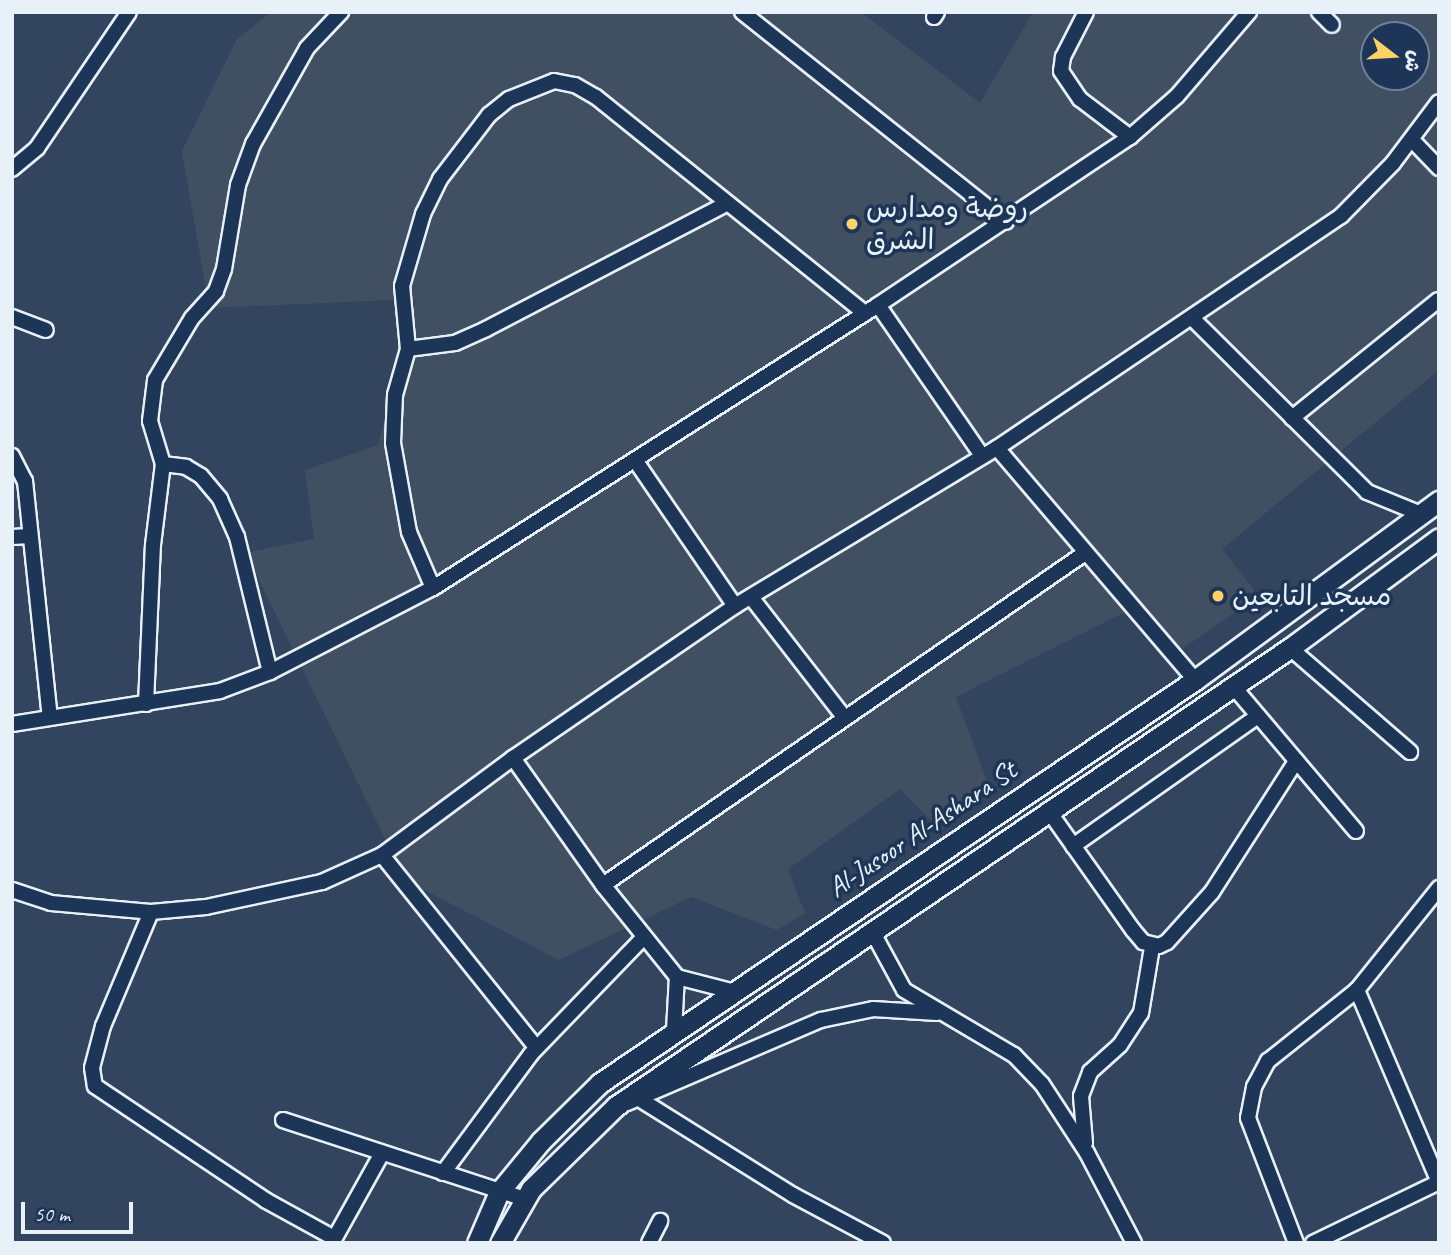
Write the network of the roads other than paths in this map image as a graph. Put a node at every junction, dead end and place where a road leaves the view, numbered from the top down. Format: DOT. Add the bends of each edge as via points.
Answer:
graph roads {
  1 [pos="129,12"];
  2 [pos="341,12"];
  3 [pos="742,12"];
  4 [pos="1086,12"];
  5 [pos="1249,12"];
  6 [pos="1319,12"];
  7 [pos="1332,25"];
  8 [pos="1439,102"];
  9 [pos="1130,137"];
  10 [pos="1412,140"];
  11 [pos="1439,168"];
  12 [pos="12,169"];
  13 [pos="724,205"];
  14 [pos="1006,222"];
  15 [pos="1438,300"];
  16 [pos="878,305"];
  17 [pos="865,313"];
  18 [pos="12,317"];
  19 [pos="1192,318"];
  20 [pos="46,330"];
  21 [pos="408,349"];
  22 [pos="1292,418"];
  23 [pos="997,448"];
  24 [pos="12,456"];
  25 [pos="982,456"];
  26 [pos="635,460"];
  27 [pos="163,464"];
  28 [pos="1439,500"];
  29 [pos="1421,514"];
  30 [pos="30,536"];
  31 [pos="12,537"];
  32 [pos="1439,538"];
  33 [pos="1085,553"];
  34 [pos="433,588"];
  35 [pos="751,597"];
  36 [pos="735,606"];
  37 [pos="1290,648"];
  38 [pos="270,672"];
  39 [pos="1195,680"];
  40 [pos="1233,686"];
  41 [pos="146,704"];
  42 [pos="1258,716"];
  43 [pos="50,717"];
  44 [pos="845,719"];
  45 [pos="12,724"];
  46 [pos="1410,752"];
  47 [pos="513,758"];
  48 [pos="1296,761"];
  49 [pos="1048,810"];
  50 [pos="1356,831"];
  51 [pos="1073,846"];
  52 [pos="382,855"];
  53 [pos="603,885"];
  54 [pos="1439,888"];
  55 [pos="12,890"];
  56 [pos="151,912"];
  57 [pos="872,931"];
  58 [pos="645,937"];
  59 [pos="1152,947"];
  60 [pos="677,977"];
  61 [pos="1357,990"];
  62 [pos="731,991"];
  63 [pos="942,1014"];
  64 [pos="674,1030"];
  65 [pos="536,1047"];
  66 [pos="641,1100"];
  67 [pos="616,1106"];
  68 [pos="283,1120"];
  69 [pos="382,1153"];
  70 [pos="1087,1153"];
  71 [pos="443,1173"];
  72 [pos="1439,1182"];
  73 [pos="499,1192"];
  74 [pos="524,1199"];
  75 [pos="660,1221"];
  76 [pos="333,1240"];
  77 [pos="478,1243"];
  78 [pos="500,1243"];
  79 [pos="649,1243"];
  80 [pos="883,1243"];
  81 [pos="1135,1243"];
  82 [pos="1296,1243"];
  83 [pos="1313,1243"];
  1 -- 12 [label="street" via="37,148"];
  2 -- 27 [label="street" via="307,48 253,144 238,185 216,291 192,318 155,380 150,421"];
  3 -- 14 [label="street"];
  4 -- 9 [label="street" via="1063,57 1061,71 1080,99"];
  5 -- 9 [label="street" via="1177,96"];
  6 -- 7 [label="street"];
  8 -- 10 [label="street"];
  9 -- 14 [label="street"];
  10 -- 11 [label="street"];
  10 -- 19 [label="street" via="1340,216"];
  13 -- 17 [label="street"];
  13 -- 21 [label="street" via="486,329 455,343"];
  13 -- 21 [label="street" via="596,97 576,85 554,81 533,87 489,116 459,151 422,214 402,286"];
  14 -- 16 [label="street"];
  15 -- 22 [label="street"];
  16 -- 17 [label="street"];
  16 -- 25 [label="street"];
  17 -- 26 [label="street"];
  18 -- 20 [label="street" via="20,316"];
  19 -- 22 [label="street"];
  19 -- 23 [label="street"];
  21 -- 34 [label="street" via="395,395 393,443 409,532"];
  22 -- 29 [label="street" via="1374,498"];
  23 -- 25 [label="street"];
  23 -- 33 [label="street"];
  24 -- 30 [label="street" via="25,481"];
  25 -- 35 [label="street"];
  26 -- 34 [label="street"];
  26 -- 36 [label="street"];
  27 -- 38 [label="street" via="186,467 201,475 220,499 237,537"];
  27 -- 41 [label="street" via="146,642"];
  28 -- 29 [label="main road, Al-Jusoor Al-Ashara St"];
  29 -- 39 [label="main road, Al-Jusoor Al-Ashara St"];
  30 -- 31 [label="street"];
  30 -- 43 [label="street"];
  32 -- 37 [label="main road, Al-Jusoor Al-Ashara St"];
  33 -- 39 [label="street"];
  33 -- 44 [label="street"];
  34 -- 38 [label="street"];
  35 -- 36 [label="street"];
  35 -- 44 [label="street"];
  36 -- 47 [label="street"];
  37 -- 40 [label="main road, Al-Jusoor Al-Ashara St"];
  37 -- 46 [label="street"];
  38 -- 41 [label="street" via="220,691"];
  39 -- 62 [label="main road, Al-Jusoor Al-Ashara St"];
  40 -- 42 [label="street"];
  40 -- 49 [label="main road, Al-Jusoor Al-Ashara St"];
  41 -- 43 [label="street"];
  42 -- 48 [label="street"];
  42 -- 51 [label="street"];
  43 -- 45 [label="street"];
  44 -- 53 [label="street"];
  47 -- 52 [label="street"];
  47 -- 53 [label="street"];
  48 -- 50 [label="street"];
  48 -- 59 [label="street" via="1212,892 1167,942"];
  49 -- 51 [label="street"];
  49 -- 57 [label="main road, Al-Jusoor Al-Ashara St"];
  51 -- 59 [label="street" via="1133,930"];
  52 -- 56 [label="street" via="353,871 296,889"];
  52 -- 65 [label="street"];
  53 -- 58 [label="street"];
  54 -- 61 [label="street"];
  55 -- 56 [label="street" via="51,903"];
  56 -- 76 [label="street" via="103,1026 92,1068 95,1086"];
  57 -- 63 [label="street" via="904,990"];
  57 -- 67 [label="main road, Al-Jusoor Al-Ashara St"];
  58 -- 60 [label="street"];
  58 -- 65 [label="street"];
  59 -- 70 [label="street" via="1138,1021 1090,1072 1082,1096"];
  60 -- 62 [label="street"];
  60 -- 64 [label="street"];
  61 -- 72 [label="street"];
  61 -- 82 [label="street" via="1268,1061 1254,1087 1248,1118"];
  62 -- 64 [label="main road, Al-Jusoor Al-Ashara St"];
  63 -- 66 [label="street" via="873,1009 821,1020"];
  63 -- 70 [label="street" via="1014,1055 1042,1084"];
  64 -- 73 [label="main road, Al-Jusoor Al-Ashara St" via="569,1110"];
  65 -- 71 [label="street"];
  66 -- 67 [label="street"];
  66 -- 80 [label="street" via="793,1195"];
  67 -- 74 [label="main road, Al-Jusoor Al-Ashara St"];
  68 -- 69 [label="street"];
  69 -- 71 [label="street"];
  69 -- 76 [label="street"];
  70 -- 81 [label="street"];
  71 -- 73 [label="street"];
  72 -- 83 [label="street"];
  73 -- 74 [label="street"];
  73 -- 77 [label="main road, Al-Jusoor Al-Ashara St"];
  74 -- 78 [label="main road, Al-Jusoor Al-Ashara St"];
  75 -- 79 [label="street"];
}
